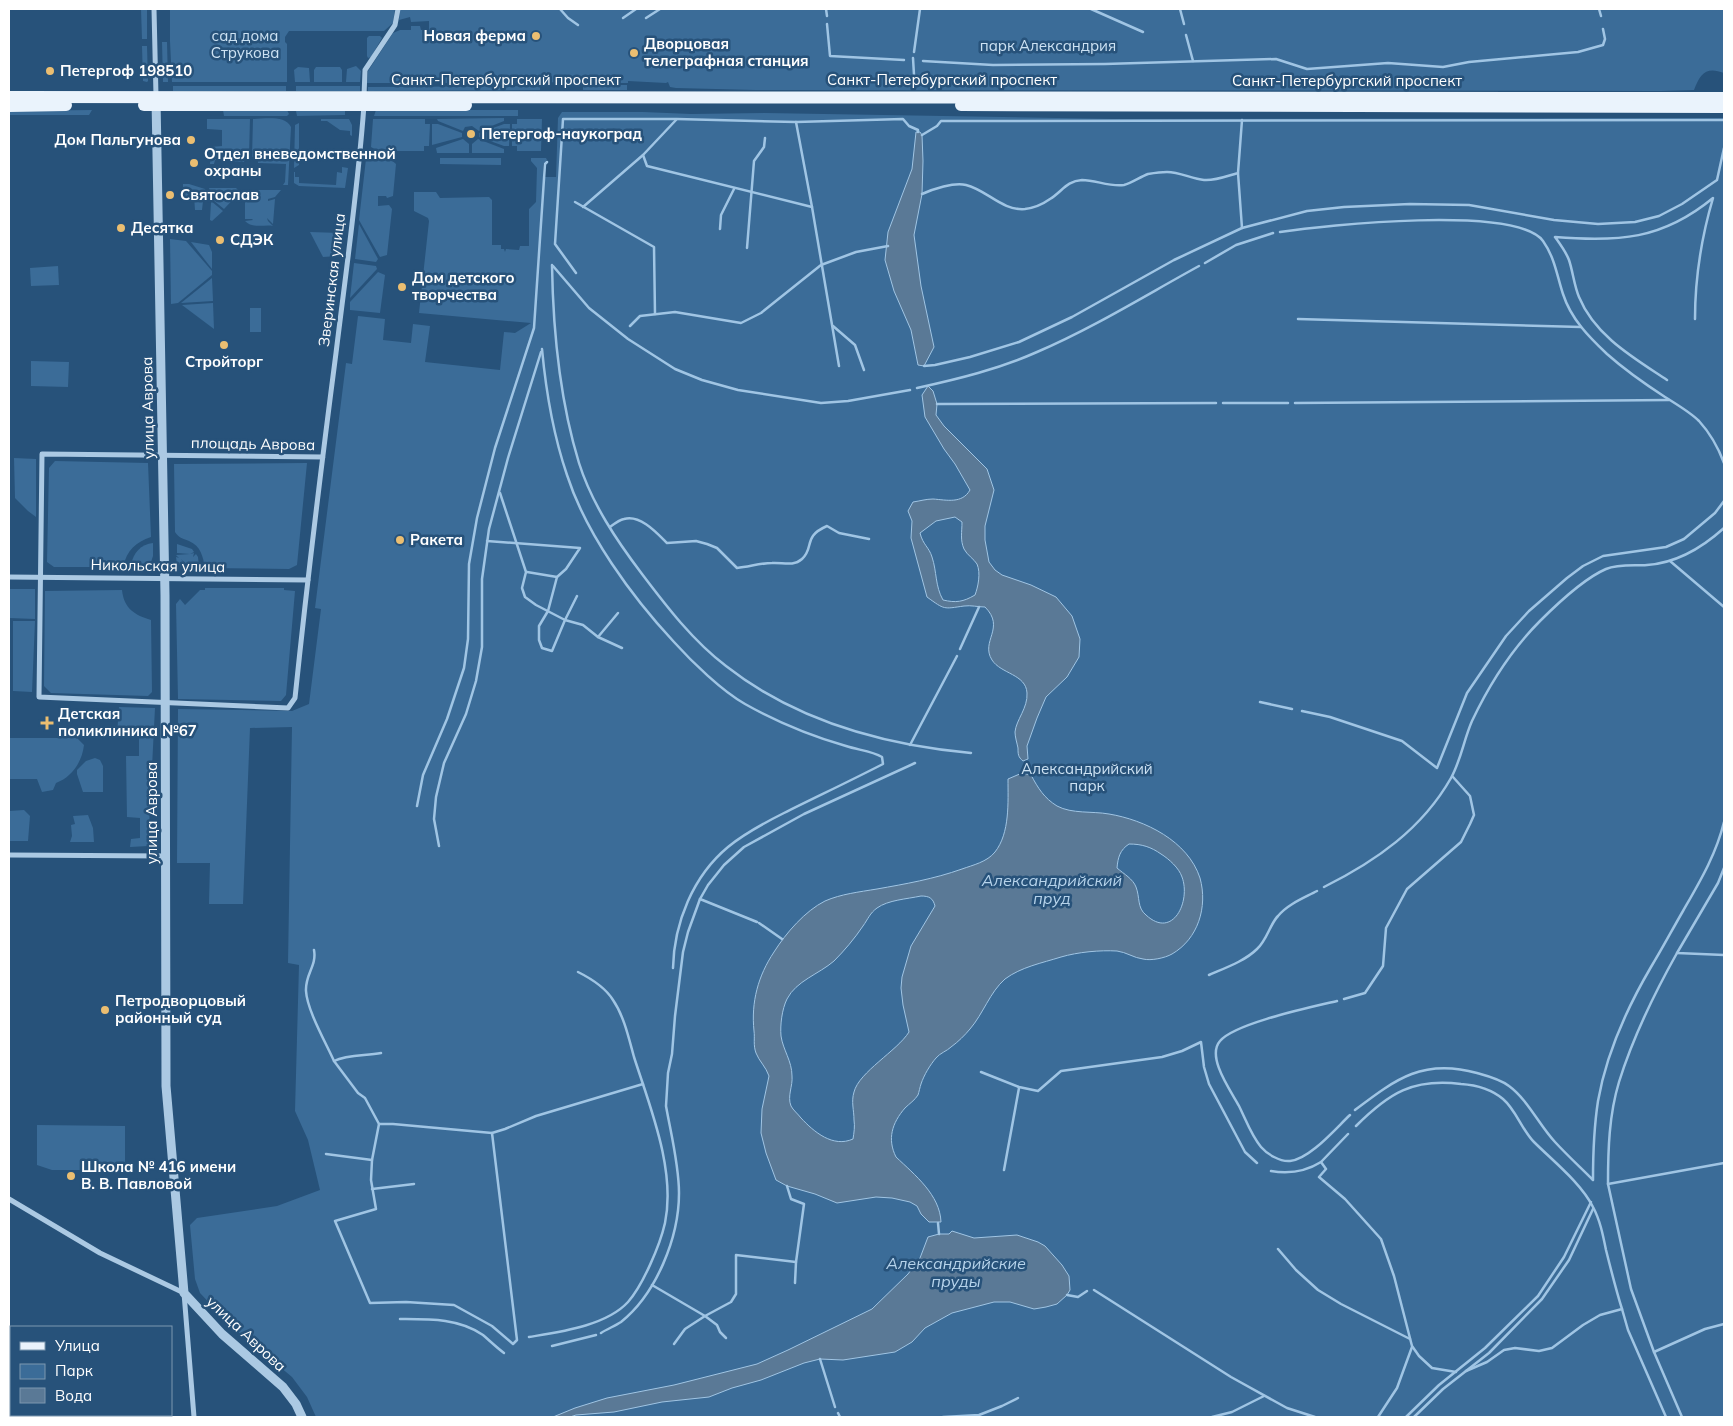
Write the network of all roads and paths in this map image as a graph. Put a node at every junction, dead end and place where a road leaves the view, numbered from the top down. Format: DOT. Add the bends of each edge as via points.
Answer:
graph roads {
  1 [pos="154,9"];
  2 [pos="398,9"];
  3 [pos="9,97"];
  4 [pos="1724,98"];
  5 [pos="156,101"];
  6 [pos="364,101"];
  7 [pos="9,106"];
  8 [pos="1724,107"];
  9 [pos="162,455"];
  10 [pos="323,457"];
  11 [pos="9,577"];
  12 [pos="40,577"];
  13 [pos="164,578"];
  14 [pos="308,580"];
  15 [pos="165,703"];
  16 [pos="9,856"];
  17 [pos="165,856"];
  18 [pos="9,1199"];
  19 [pos="184,1293"];
  20 [pos="194,1417"];
  21 [pos="302,1417"];
  1 -- 5 [label="street, улица Аврова"];
  2 -- 6 [label="street, Зверинская улица" via="395,25 364,70"];
  3 -- 5 [label="main road, Санкт-Петербургский проспект"];
  4 -- 6 [label="main road, Санкт-Петербургский проспект"];
  5 -- 6 [label="main road, Санкт-Петербургский проспект"];
  5 -- 7 [label="main road, Санкт-Петербургский проспект"];
  5 -- 9 [label="street, улица Аврова"];
  6 -- 8 [label="main road, Санкт-Петербургский проспект"];
  6 -- 10 [label="street, Зверинская улица"];
  9 -- 10 [label="street, площадь Аврова"];
  9 -- 12 [label="street, площадь Аврова" via="42,454"];
  9 -- 13 [label="street, улица Аврова"];
  10 -- 14 [label="street, площадь Аврова"];
  11 -- 12 [label="street, Никольская улица"];
  12 -- 13 [label="street, Никольская улица"];
  12 -- 15 [label="street, площадь Аврова" via="39,697"];
  13 -- 14 [label="street, Никольская улица"];
  13 -- 15 [label="street, улица Аврова"];
  14 -- 15 [label="street, площадь Аврова" via="294,698 288,708"];
  15 -- 17 [label="street, улица Аврова"];
  16 -- 17 [label="street"];
  17 -- 19 [label="street, улица Аврова" via="166,1086"];
  18 -- 19 [label="street" via="100,1254"];
  19 -- 20 [label="street"];
  19 -- 21 [label="street, улица Аврова" via="222,1334 283,1387"];
}
